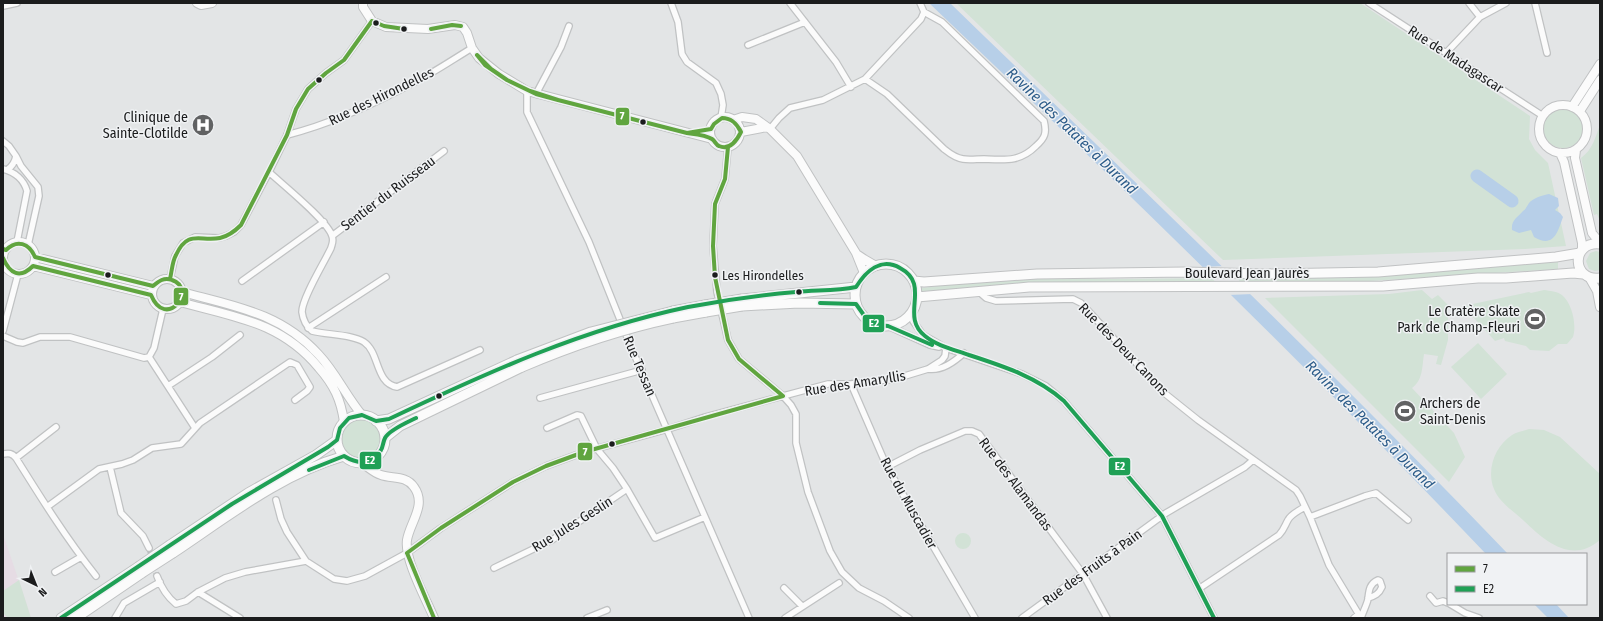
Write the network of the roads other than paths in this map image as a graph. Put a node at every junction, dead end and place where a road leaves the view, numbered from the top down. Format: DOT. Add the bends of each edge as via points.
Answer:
graph roads {
  1 [pos="17,3"];
  2 [pos="197,3"];
  3 [pos="212,3"];
  4 [pos="363,3"];
  5 [pos="671,3"];
  6 [pos="790,3"];
  7 [pos="920,3"];
  8 [pos="1369,3"];
  9 [pos="1469,3"];
  10 [pos="1506,3"];
  11 [pos="1535,3"];
  12 [pos="3,6"];
  13 [pos="924,12"];
  14 [pos="1480,17"];
  15 [pos="372,21"];
  16 [pos="805,22"];
  17 [pos="569,26"];
  18 [pos="748,45"];
  19 [pos="472,48"];
  20 [pos="1446,53"];
  21 [pos="1548,53"];
  22 [pos="1600,64"];
  23 [pos="864,79"];
  24 [pos="1600,80"];
  25 [pos="851,87"];
  26 [pos="527,91"];
  27 [pos="536,94"];
  28 [pos="1572,107"];
  29 [pos="1580,111"];
  30 [pos="1543,116"];
  31 [pos="721,118"];
  32 [pos="733,120"];
  33 [pos="769,128"];
  34 [pos="711,129"];
  35 [pos="741,132"];
  36 [pos="690,133"];
  37 [pos="286,135"];
  38 [pos="712,139"];
  39 [pos="3,141"];
  40 [pos="728,147"];
  41 [pos="444,150"];
  42 [pos="1576,150"];
  43 [pos="1560,153"];
  44 [pos="16,156"];
  45 [pos="5,169"];
  46 [pos="269,172"];
  47 [pos="324,222"];
  48 [pos="332,236"];
  49 [pos="17,242"];
  50 [pos="1600,244"];
  51 [pos="28,245"];
  52 [pos="4,250"];
  53 [pos="1581,251"];
  54 [pos="856,253"];
  55 [pos="35,256"];
  56 [pos="3,258"];
  57 [pos="33,266"];
  58 [pos="876,266"];
  59 [pos="864,273"];
  60 [pos="18,274"];
  61 [pos="1586,276"];
  62 [pos="386,277"];
  63 [pos="1600,278"];
  64 [pos="170,279"];
  65 [pos="242,281"];
  66 [pos="914,281"];
  67 [pos="154,286"];
  68 [pos="856,287"];
  69 [pos="977,291"];
  70 [pos="182,292"];
  71 [pos="151,295"];
  72 [pos="917,298"];
  73 [pos="180,302"];
  74 [pos="742,303"];
  75 [pos="856,304"];
  76 [pos="1600,307"];
  77 [pos="164,309"];
  78 [pos="913,309"];
  79 [pos="888,326"];
  80 [pos="308,328"];
  81 [pos="3,331"];
  82 [pos="240,335"];
  83 [pos="3,336"];
  84 [pos="946,348"];
  85 [pos="480,350"];
  86 [pos="964,353"];
  87 [pos="149,357"];
  88 [pos="520,363"];
  89 [pos="928,369"];
  90 [pos="642,370"];
  91 [pos="851,384"];
  92 [pos="168,386"];
  93 [pos="783,396"];
  94 [pos="540,398"];
  95 [pos="295,400"];
  96 [pos="362,415"];
  97 [pos="376,420"];
  98 [pos="344,422"];
  99 [pos="56,427"];
  100 [pos="195,428"];
  101 [pos="547,428"];
  102 [pos="668,429"];
  103 [pos="385,438"];
  104 [pos="337,440"];
  105 [pos="597,449"];
  106 [pos="3,454"];
  107 [pos="344,456"];
  108 [pos="16,458"];
  109 [pos="373,460"];
  110 [pos="1253,460"];
  111 [pos="362,463"];
  112 [pos="110,467"];
  113 [pos="887,467"];
  114 [pos="374,471"];
  115 [pos="627,489"];
  116 [pos="276,500"];
  117 [pos="47,506"];
  118 [pos="1304,507"];
  119 [pos="1162,516"];
  120 [pos="705,517"];
  121 [pos="1310,517"];
  122 [pos="1408,520"];
  123 [pos="149,548"];
  124 [pos="172,548"];
  125 [pos="407,553"];
  126 [pos="81,557"];
  127 [pos="306,561"];
  128 [pos="494,568"];
  129 [pos="140,570"];
  130 [pos="55,572"];
  131 [pos="1083,574"];
  132 [pos="96,576"];
  133 [pos="157,576"];
  134 [pos="160,582"];
  135 [pos="839,583"];
  136 [pos="784,588"];
  137 [pos="1200,588"];
  138 [pos="198,592"];
  139 [pos="1430,596"];
  140 [pos="1368,598"];
  141 [pos="1447,602"];
  142 [pos="1452,605"];
  143 [pos="802,606"];
  144 [pos="607,610"];
  145 [pos="1359,617"];
  146 [pos="61,618"];
  147 [pos="76,618"];
  148 [pos="115,618"];
  149 [pos="240,618"];
  150 [pos="434,618"];
  151 [pos="587,618"];
  152 [pos="749,618"];
  153 [pos="785,618"];
  154 [pos="909,618"];
  155 [pos="975,618"];
  156 [pos="1022,618"];
  157 [pos="1107,618"];
  158 [pos="1214,618"];
  159 [pos="1479,618"];
  1 -- 12 [label="street"];
  2 -- 3 [label="street"];
  4 -- 15 [label="street"];
  5 -- 31 [label="street" via="678,22 682,54 687,62 716,83 723,105"];
  6 -- 16 [label="street"];
  7 -- 13 [label="street"];
  8 -- 20 [label="street, Rue de Madagascar"];
  9 -- 14 [label="street"];
  10 -- 14 [label="street"];
  11 -- 21 [label="street"];
  13 -- 23 [label="street" via="921,19"];
  13 -- 23 [label="street" via="942,22 1044,121 1046,130 1043,140 1020,158 963,159 953,156 886,94"];
  14 -- 20 [label="street"];
  15 -- 19 [label="street" via="386,27 428,29 459,25 466,29"];
  15 -- 37 [label="street" via="344,60 308,89 296,109"];
  16 -- 18 [label="street"];
  16 -- 25 [label="street" via="836,62"];
  17 -- 27 [label="street" via="561,48"];
  19 -- 26 [label="street" via="488,66"];
  19 -- 37 [label="street, Rue des Hirondelles" via="395,92 339,118"];
  20 -- 30 [label="street, Rue de Madagascar"];
  22 -- 28 [label="street"];
  23 -- 25 [label="street"];
  24 -- 29 [label="street"];
  25 -- 33 [label="street" via="823,100 790,108"];
  26 -- 27 [label="street"];
  26 -- 90 [label="street, Rue Tessan" via="527,112 589,242"];
  27 -- 36 [label="street"];
  28 -- 29 [label="street"];
  28 -- 30 [label="street" via="1556,106"];
  29 -- 42 [label="street" via="1586,120 1587,129 1584,141"];
  30 -- 43 [label="street" via="1539,131 1541,139 1552,151"];
  31 -- 32 [label="street"];
  31 -- 34 [label="street"];
  32 -- 33 [label="street" via="742,117 756,119"];
  32 -- 35 [label="street"];
  33 -- 35 [label="street"];
  33 -- 54 [label="street" via="797,156"];
  34 -- 36 [label="street"];
  34 -- 38 [label="street"];
  35 -- 40 [label="street" via="736,142"];
  36 -- 38 [label="street"];
  37 -- 46 [label="street"];
  38 -- 40 [label="street" via="718,146"];
  39 -- 44 [label="street"];
  40 -- 93 [label="street" via="725,179 715,204 713,246 715,277 728,340 739,359"];
  41 -- 48 [label="street, Sentier du Ruisseau"];
  42 -- 43 [label="street"];
  42 -- 50 [label="street" via="1575,158 1592,233"];
  43 -- 53 [label="street" via="1578,223"];
  44 -- 45 [label="street" via="16,161 11,167"];
  44 -- 51 [label="street" via="38,187 39,196"];
  45 -- 49 [label="street" via="19,177 27,191"];
  46 -- 47 [label="street"];
  46 -- 64 [label="street" via="241,225 226,236 195,237 183,243 175,256"];
  47 -- 48 [label="street"];
  47 -- 65 [label="street"];
  48 -- 80 [label="street" via="331,248 304,303 303,319"];
  49 -- 51 [label="street"];
  49 -- 52 [label="street"];
  50 -- 53 [label="main road, Boulevard Jean Jaurès" via="1589,244"];
  51 -- 55 [label="street"];
  52 -- 56 [label="street"];
  53 -- 61 [label="main road" via="1578,264"];
  53 -- 66 [label="main road, Boulevard Jean Jaurès" via="1556,257 1378,272 1037,274"];
  54 -- 58 [label="street"];
  54 -- 59 [label="street"];
  55 -- 57 [label="street"];
  55 -- 67 [label="street"];
  56 -- 60 [label="street" via="6,267"];
  57 -- 60 [label="street"];
  57 -- 71 [label="street"];
  58 -- 59 [label="main road"];
  58 -- 66 [label="main road" via="890,264 899,267"];
  59 -- 68 [label="main road"];
  60 -- 81 [label="street"];
  61 -- 63 [label="main road, Boulevard Jean Jaurès"];
  61 -- 69 [label="main road, Boulevard Jean Jaurès" via="1573,272 1383,286 1057,287"];
  61 -- 76 [label="street" via="1597,291"];
  62 -- 80 [label="street"];
  64 -- 67 [label="street" via="161,280"];
  64 -- 70 [label="street" via="178,284"];
  66 -- 72 [label="main road"];
  67 -- 71 [label="street"];
  68 -- 74 [label="main road"];
  68 -- 75 [label="main road"];
  69 -- 72 [label="main road, Boulevard Jean Jaurès"];
  69 -- 110 [label="street, Rue des Deux Canons" via="986,298 996,301 1078,300 1168,396"];
  70 -- 73 [label="street"];
  70 -- 96 [label="street" via="256,312 289,328 319,354"];
  71 -- 77 [label="street" via="155,304"];
  72 -- 78 [label="main road"];
  73 -- 77 [label="street" via="173,308"];
  73 -- 98 [label="street" via="255,322 292,341 326,376 340,401"];
  74 -- 75 [label="main road"];
  74 -- 88 [label="main road, bridge" via="673,314 591,332"];
  75 -- 79 [label="main road" via="868,321"];
  77 -- 87 [label="street" via="154,348"];
  78 -- 79 [label="main road" via="907,318 898,324"];
  78 -- 84 [label="street" via="913,321 923,335"];
  79 -- 84 [label="street" via="930,345"];
  80 -- 85 [label="street" via="321,334 356,338 364,342 370,348 385,381 390,386 397,387"];
  82 -- 92 [label="street"];
  83 -- 87 [label="street" via="23,343 40,337 70,337 144,358"];
  84 -- 86 [label="street"];
  84 -- 89 [label="street, Rue des Amaryllis" via="942,360"];
  86 -- 89 [label="street, Rue des Amaryllis" via="950,364 936,370"];
  86 -- 119 [label="street" via="1022,374 1056,392"];
  87 -- 92 [label="street"];
  88 -- 97 [label="main road" via="390,419"];
  88 -- 103 [label="main road" via="400,426"];
  89 -- 91 [label="street, Rue des Amaryllis" via="895,379"];
  90 -- 94 [label="street"];
  90 -- 102 [label="street, Rue Tessan"];
  91 -- 93 [label="street, Rue des Amaryllis" via="828,384"];
  91 -- 113 [label="street, Rue du Muscadier"];
  92 -- 100 [label="street"];
  93 -- 102 [label="street, Rue des Amaryllis"];
  93 -- 154 [label="street" via="796,414 796,443 808,492 830,551 842,572 859,588"];
  95 -- 100 [label="street" via="307,392 310,386 297,365 290,362"];
  96 -- 97 [label="main road"];
  96 -- 98 [label="main road"];
  97 -- 103 [label="main road"];
  98 -- 104 [label="main road"];
  99 -- 108 [label="street"];
  100 -- 112 [label="street" via="181,444 152,448 133,460"];
  101 -- 105 [label="street" via="577,415 581,416"];
  102 -- 105 [label="street, Rue des Amaryllis"];
  102 -- 120 [label="street, Rue Tessan"];
  103 -- 109 [label="main road" via="382,450"];
  104 -- 107 [label="main road"];
  104 -- 124 [label="main road" via="316,455 248,493"];
  105 -- 115 [label="street"];
  105 -- 125 [label="street, Rue des Amaryllis" via="546,466 513,482"];
  106 -- 108 [label="street" via="12,454"];
  107 -- 111 [label="main road" via="356,463"];
  107 -- 124 [label="main road" via="318,465 268,491"];
  108 -- 117 [label="street"];
  109 -- 111 [label="main road"];
  109 -- 114 [label="street"];
  110 -- 118 [label="street, Rue des Deux Canons" via="1296,490"];
  110 -- 119 [label="street"];
  111 -- 114 [label="street"];
  112 -- 117 [label="street" via="99,469"];
  112 -- 123 [label="street" via="121,513 143,536"];
  113 -- 131 [label="street, Rue des Alamandas" via="965,431 978,434"];
  113 -- 155 [label="street, Rue du Muscadier"];
  114 -- 125 [label="street" via="380,475 405,480 414,487 419,497 418,511 407,540"];
  115 -- 120 [label="street" via="655,538"];
  115 -- 128 [label="street, Rue Jules Geslin" via="552,540"];
  116 -- 127 [label="street" via="287,532"];
  117 -- 126 [label="street"];
  118 -- 121 [label="street, Rue des Deux Canons"];
  118 -- 137 [label="street" via="1291,516 1279,535"];
  119 -- 131 [label="street, Rue des Fruits à Pain"];
  119 -- 137 [label="street"];
  120 -- 152 [label="street, Rue Tessan"];
  121 -- 122 [label="street" via="1376,493"];
  121 -- 145 [label="street, Rue des Deux Canons" via="1329,565"];
  124 -- 129 [label="main road, bridge"];
  125 -- 127 [label="street, Rue des Amaryllis" via="365,576 347,581 334,579"];
  125 -- 150 [label="street"];
  126 -- 130 [label="street"];
  126 -- 132 [label="street"];
  127 -- 138 [label="street" via="245,572 225,578"];
  129 -- 146 [label="main road"];
  129 -- 147 [label="main road"];
  131 -- 156 [label="street, Rue des Fruits à Pain"];
  131 -- 157 [label="street, Rue des Alamandas"];
  133 -- 134 [label="street"];
  134 -- 138 [label="street" via="176,604 181,604"];
  134 -- 148 [label="street" via="124,603"];
  135 -- 143 [label="street"];
  136 -- 143 [label="street"];
  137 -- 158 [label="street"];
  138 -- 149 [label="street"];
  139 -- 141 [label="street" via="1436,603"];
  140 -- 145 [label="street"];
  142 -- 159 [label="street"];
  143 -- 153 [label="street"];
  144 -- 151 [label="street"];
}
